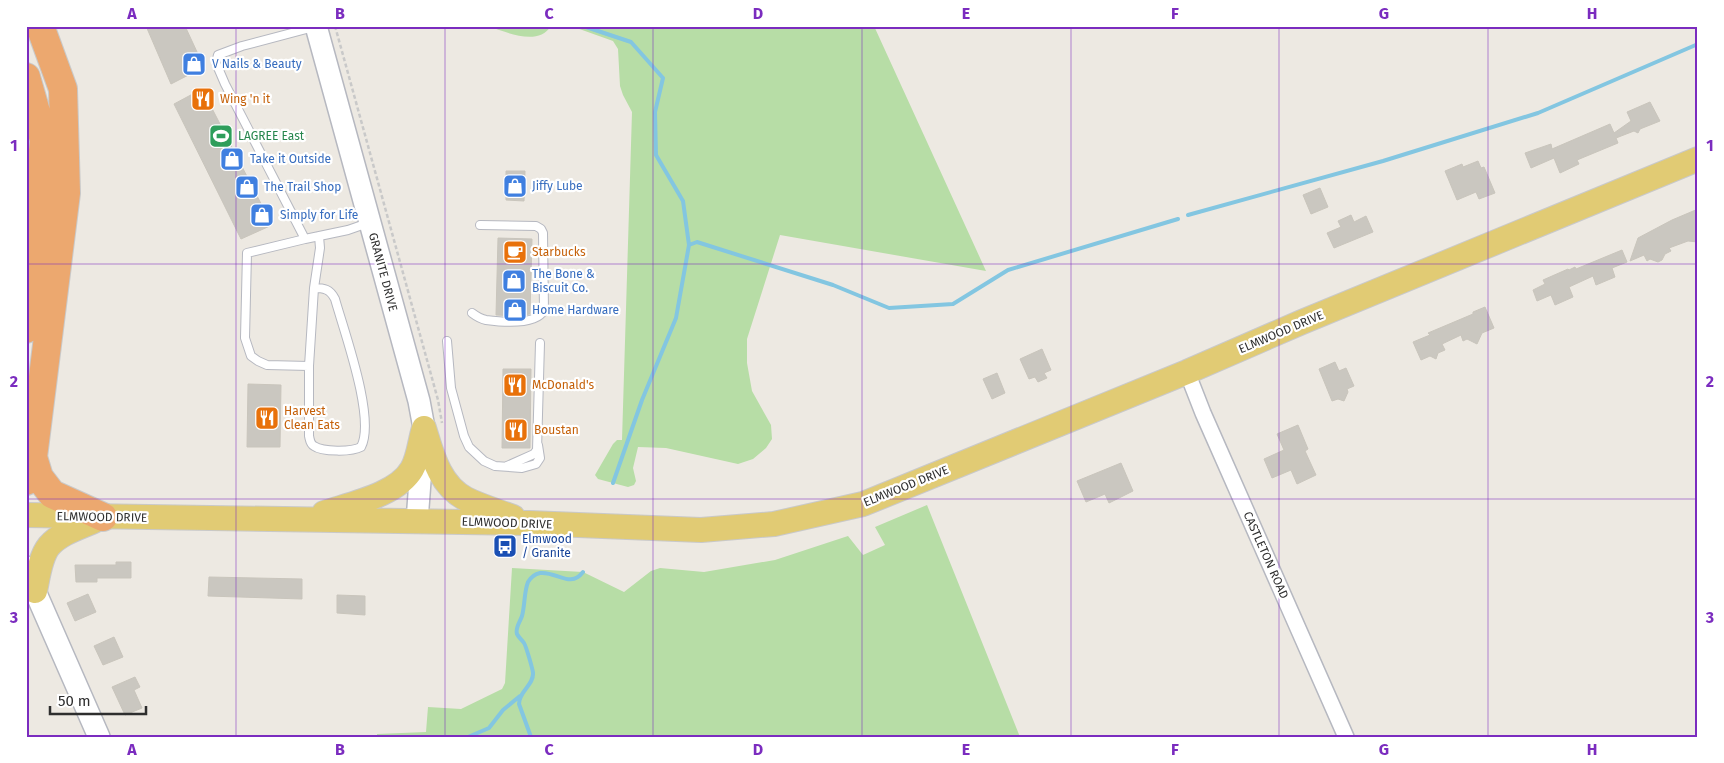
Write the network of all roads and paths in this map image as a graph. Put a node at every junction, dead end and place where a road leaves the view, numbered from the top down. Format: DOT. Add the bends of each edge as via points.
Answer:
graph roads {
  1 [pos="40,26"];
  2 [pos="316,26"];
  3 [pos="26,77"];
  4 [pos="1698,159"];
  5 [pos="370,222"];
  6 [pos="480,225"];
  7 [pos="319,236"];
  8 [pos="305,239"];
  9 [pos="314,288"];
  10 [pos="472,313"];
  11 [pos="26,329"];
  12 [pos="447,341"];
  13 [pos="540,343"];
  14 [pos="309,366"];
  15 [pos="1187,372"];
  16 [pos="424,428"];
  17 [pos="30,469"];
  18 [pos="26,515"];
  19 [pos="102,517"];
  20 [pos="305,518"];
  21 [pos="417,520"];
  22 [pos="529,523"];
  23 [pos="26,567"];
  24 [pos="31,585"];
  25 [pos="99,737"];
  26 [pos="1346,737"];
  1 -- 17 [label="highway" via="62,89 66,193"];
  2 -- 5 [label="street, GRANITE DRIVE"];
  2 -- 8 [label="lane" via="242,46 218,55 216,63"];
  3 -- 11 [label="highway" via="44,140"];
  4 -- 15 [label="main road, ELMWOOD DRIVE"];
  5 -- 7 [label="lane"];
  5 -- 16 [label="street, GRANITE DRIVE"];
  6 -- 10 [label="lane" via="541,228 544,310 542,316 525,322 484,320"];
  7 -- 8 [label="lane"];
  7 -- 9 [label="lane"];
  8 -- 14 [label="lane" via="247,253 245,338 251,356 267,365"];
  9 -- 14 [label="lane"];
  9 -- 14 [label="lane" via="327,289 335,299 362,393 365,434 361,447 355,450 323,450 310,442"];
  12 -- 13 [label="lane" via="450,388 469,447 484,461 505,467 534,454 538,445"];
  15 -- 22 [label="main road, ELMWOOD DRIVE" via="863,504 774,524 702,530"];
  15 -- 26 [label="street, CASTLETON ROAD"];
  16 -- 20 [label="main road" via="414,466 397,485 367,499"];
  16 -- 21 [label="street, GRANITE DRIVE"];
  16 -- 22 [label="main road" via="435,461 452,489 466,499"];
  17 -- 19 [label="highway" via="52,494"];
  18 -- 19 [label="main road, ELMWOOD DRIVE"];
  19 -- 20 [label="main road, ELMWOOD DRIVE"];
  19 -- 24 [label="main road" via="60,536 49,546"];
  20 -- 21 [label="main road, ELMWOOD DRIVE"];
  21 -- 22 [label="main road, ELMWOOD DRIVE"];
  23 -- 24 [label="street"];
  24 -- 25 [label="street"];
}
